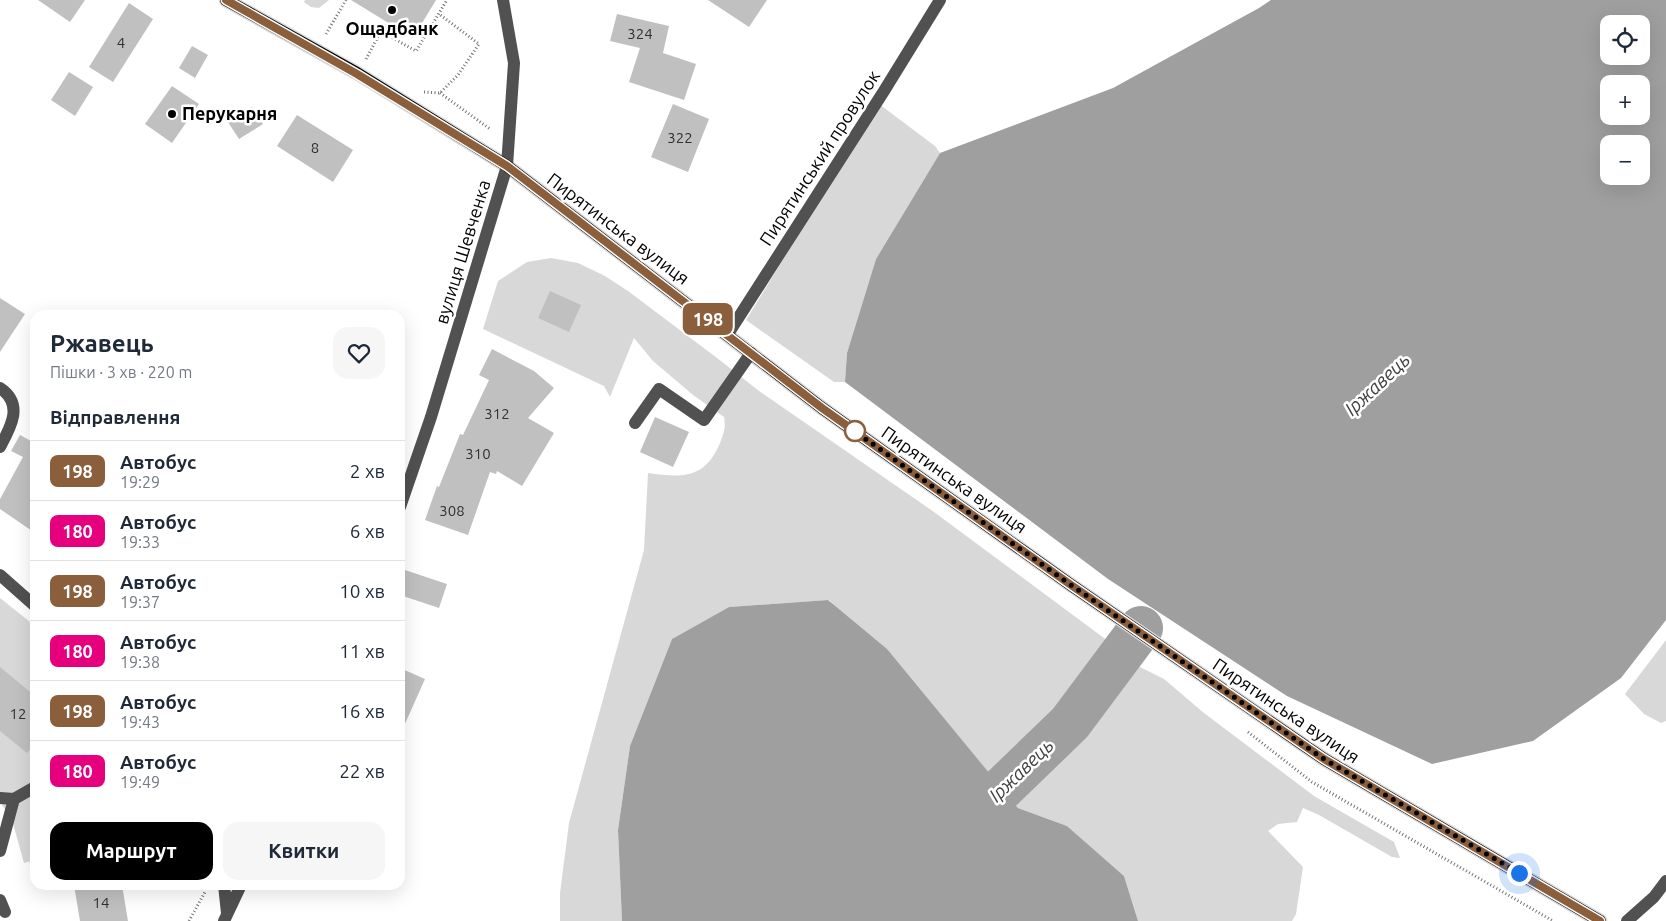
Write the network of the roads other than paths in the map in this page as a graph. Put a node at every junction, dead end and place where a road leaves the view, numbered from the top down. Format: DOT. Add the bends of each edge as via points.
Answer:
graph roads {
  1 [pos="226,0"];
  2 [pos="503,0"];
  3 [pos="940,0"];
  4 [pos="507,166"];
  5 [pos="728,334"];
  6 [pos="752,353"];
  7 [pos="0,388"];
  8 [pos="635,423"];
  9 [pos="0,447"];
  10 [pos="405,492"];
  11 [pos="0,575"];
  12 [pos="30,602"];
  13 [pos="30,790"];
  14 [pos="0,798"];
  15 [pos="14,799"];
  16 [pos="0,851"];
  17 [pos="1666,881"];
  18 [pos="224,890"];
  19 [pos="238,890"];
  20 [pos="225,917"];
  21 [pos="1600,921"];
  22 [pos="1627,921"];
  1 -- 4 [label="main road, Пирятинська вулиця" via="357,74"];
  2 -- 4 [label="street, вулиця Шевченка" via="514,63"];
  3 -- 5 [label="street, Пирятинський провулок"];
  4 -- 5 [label="main road, Пирятинська вулиця"];
  4 -- 10 [label="street, вулиця Шевченка" via="434,408"];
  5 -- 6 [label="main road, Пирятинська вулиця"];
  6 -- 8 [label="street" via="704,420 659,389"];
  6 -- 21 [label="main road, Пирятинська вулиця" via="822,408 1071,585 1324,759"];
  7 -- 9 [label="street" via="8,394 15,408"];
  11 -- 12 [label="street"];
  13 -- 15 [label="street"];
  14 -- 15 [label="street"];
  15 -- 16 [label="street"];
  17 -- 22 [label="street" via="1654,897"];
  18 -- 20 [label="street"];
  19 -- 20 [label="street"];
}
